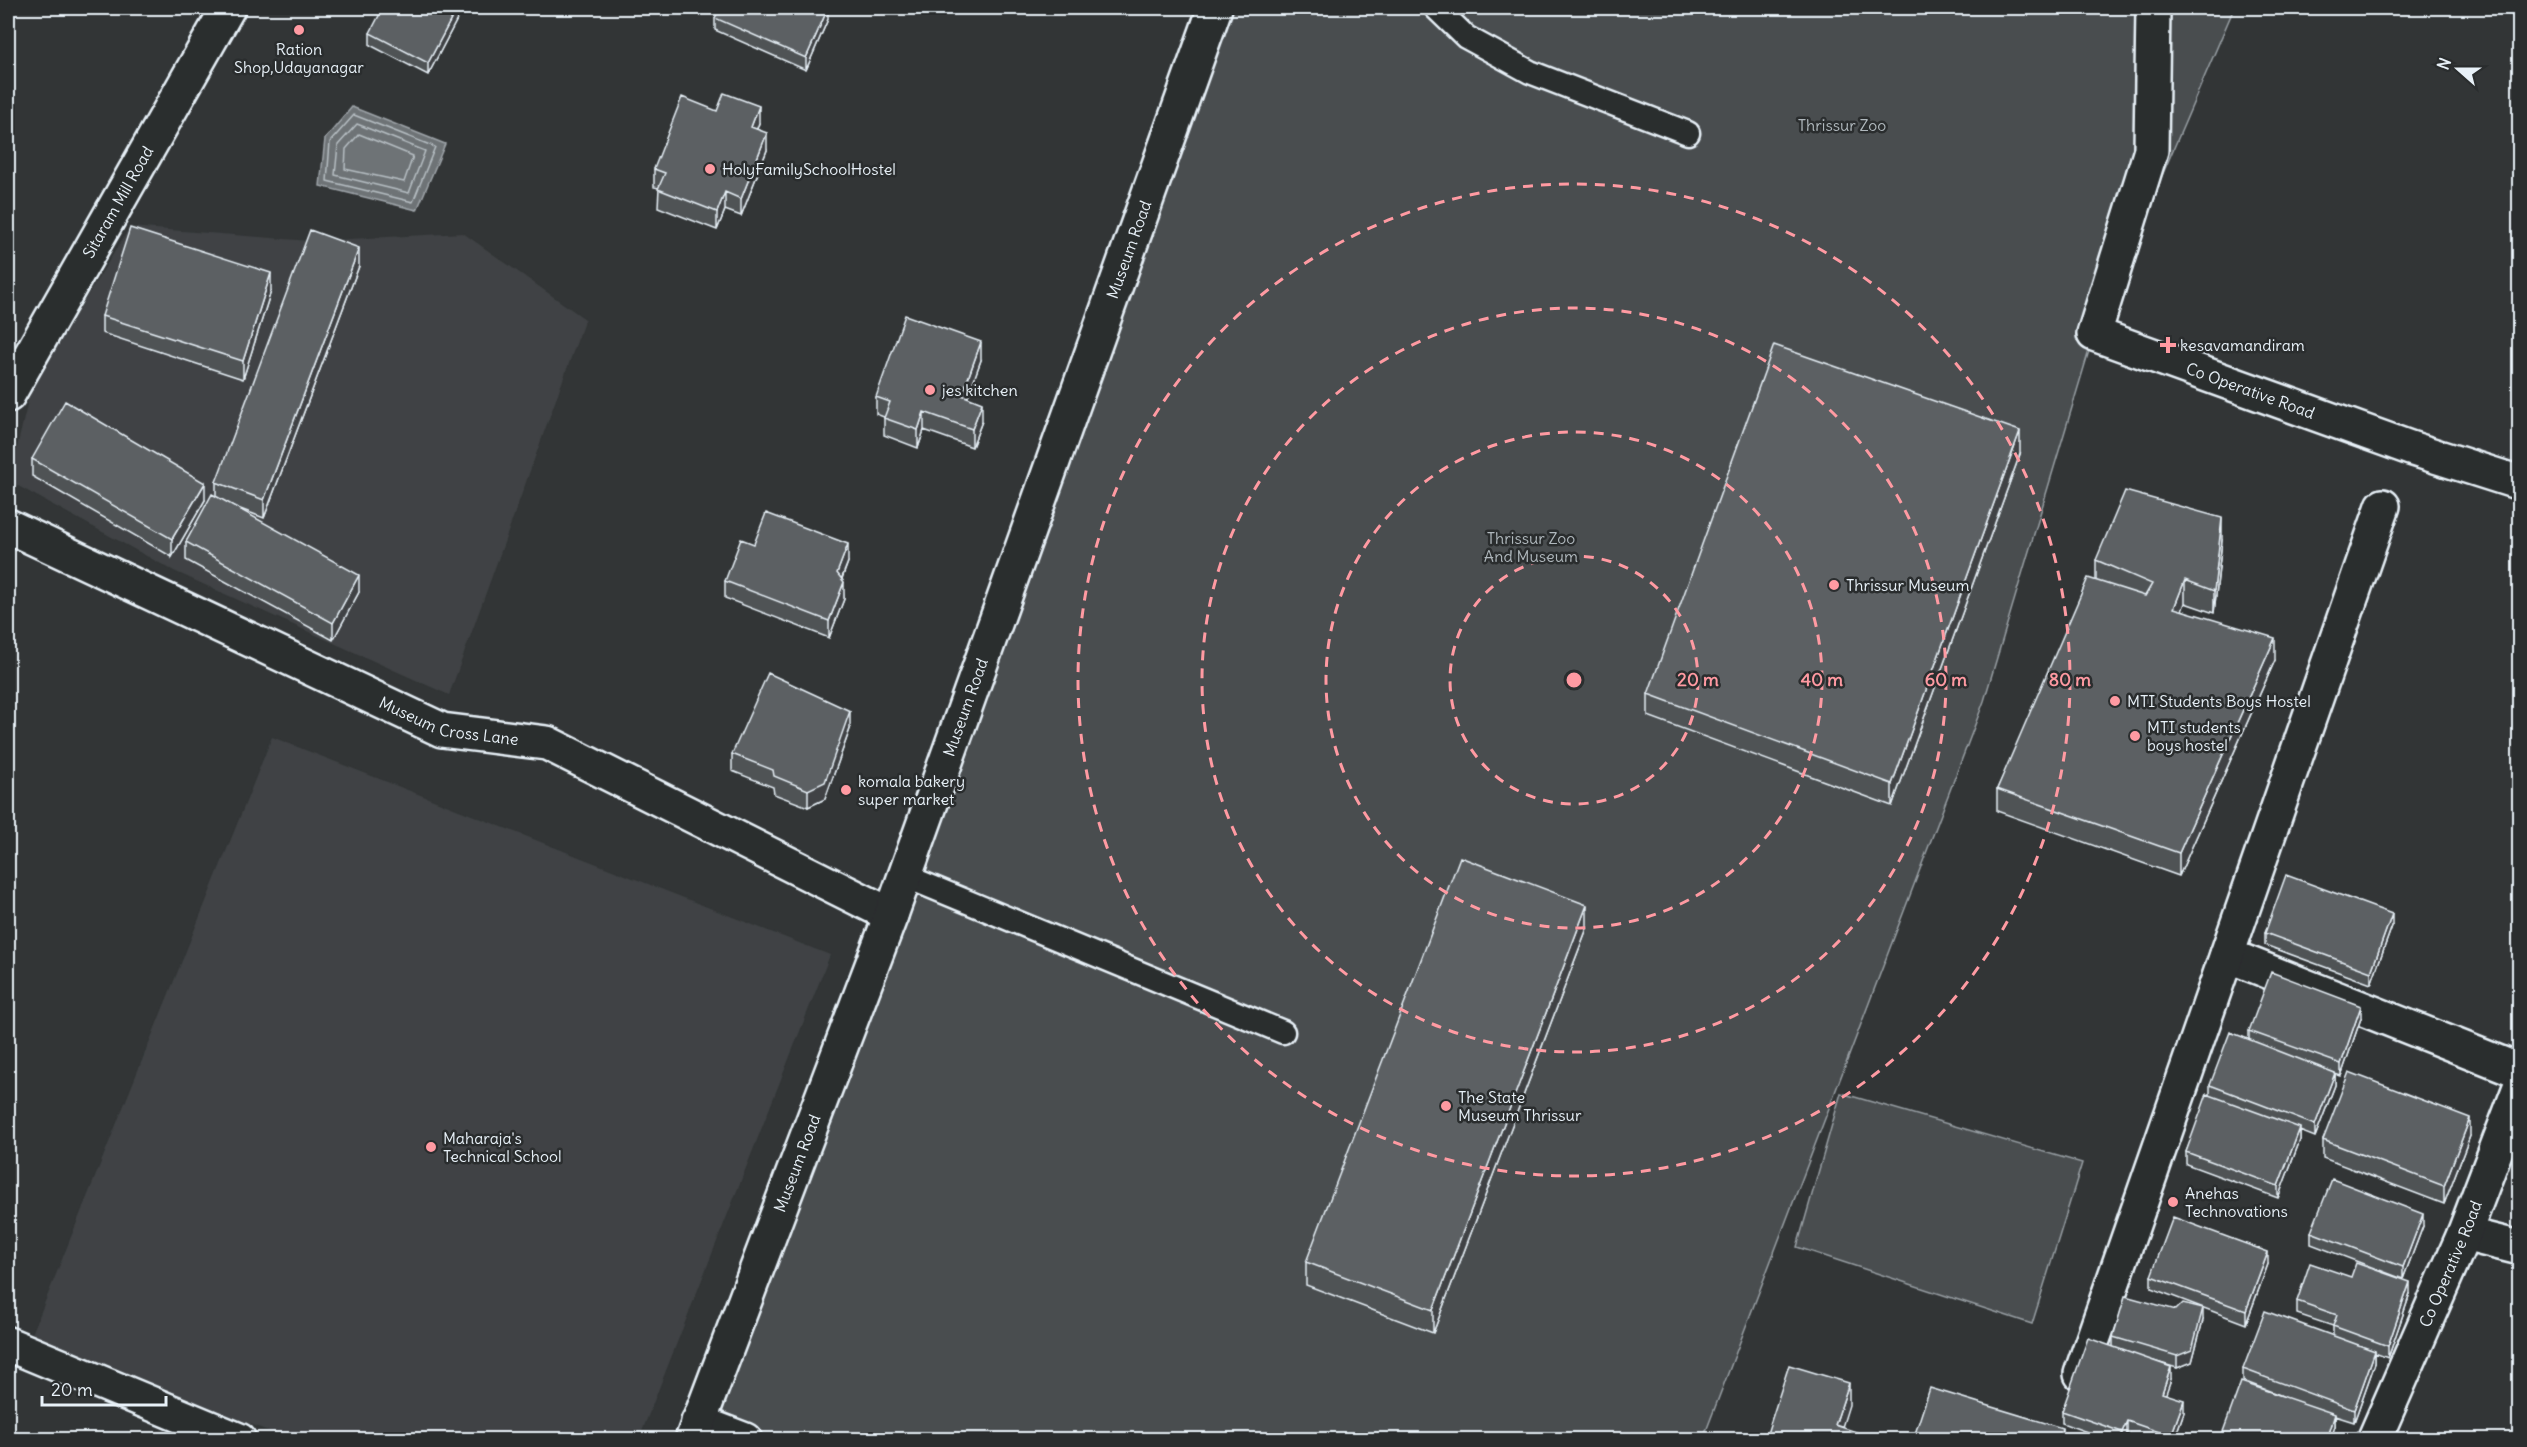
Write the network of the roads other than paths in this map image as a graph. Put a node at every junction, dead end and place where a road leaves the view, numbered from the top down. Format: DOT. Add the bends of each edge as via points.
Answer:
graph roads {
  1 [pos="228,8"];
  2 [pos="1215,8"];
  3 [pos="1436,8"];
  4 [pos="2153,8"];
  5 [pos="1688,133"];
  6 [pos="8,395"];
  7 [pos="2520,483"];
  8 [pos="2383,506"];
  9 [pos="8,526"];
  10 [pos="905,876"];
  11 [pos="891,915"];
  12 [pos="2227,955"];
  13 [pos="1282,1032"];
  14 [pos="2520,1071"];
  15 [pos="2520,1087"];
  16 [pos="2464,1234"];
  17 [pos="2520,1248"];
  18 [pos="8,1344"];
  19 [pos="2081,1374"];
  20 [pos="695,1431"];
  21 [pos="239,1440"];
  22 [pos="745,1440"];
  23 [pos="2374,1440"];
  1 -- 6 [label="street, Sitaram Mill Road"];
  2 -- 10 [label="street, Museum Road"];
  3 -- 5 [label="lane" via="1466,37 1530,72"];
  4 -- 7 [label="street, Co Operative Road" via="2151,150 2094,334 2410,448"];
  8 -- 12 [label="street"];
  9 -- 11 [label="street, Museum Cross Lane" via="442,730 547,743"];
  10 -- 11 [label="street, Museum Road"];
  10 -- 13 [label="lane"];
  11 -- 20 [label="street, Museum Road"];
  12 -- 14 [label="street"];
  12 -- 19 [label="street"];
  15 -- 16 [label="street, Co Operative Road"];
  16 -- 17 [label="street"];
  16 -- 23 [label="street, Co Operative Road"];
  18 -- 21 [label="street"];
  20 -- 22 [label="street"];
}
